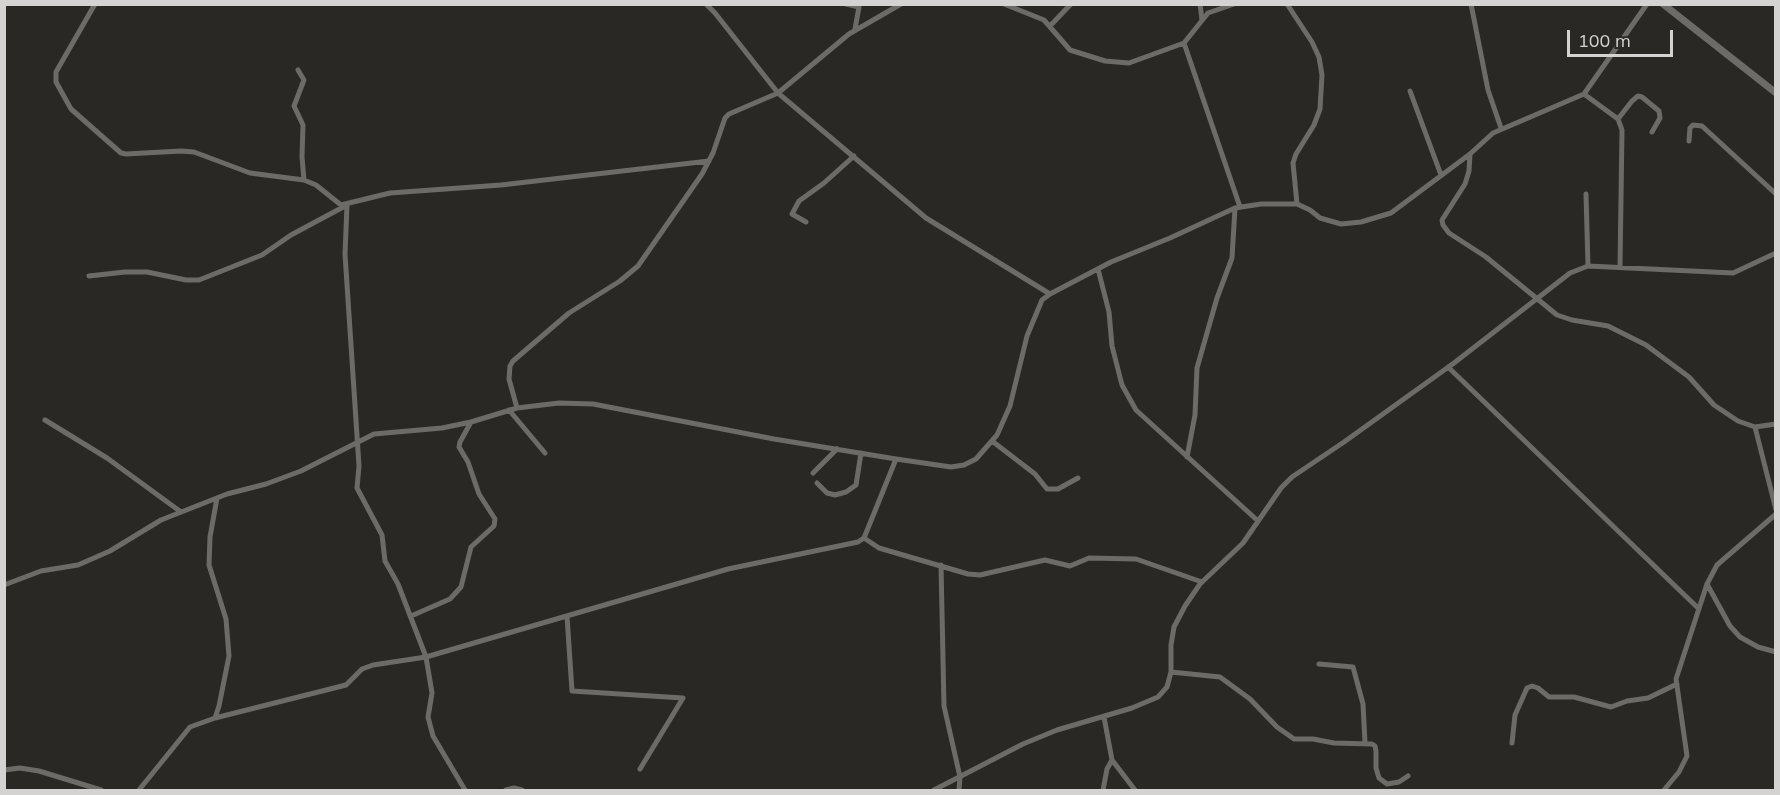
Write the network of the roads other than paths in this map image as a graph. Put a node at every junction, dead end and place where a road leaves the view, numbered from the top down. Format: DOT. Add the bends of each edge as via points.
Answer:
graph roads {
  1 [pos="95,4"];
  2 [pos="706,4"];
  3 [pos="846,4"];
  4 [pos="902,4"];
  5 [pos="1004,4"];
  6 [pos="1071,4"];
  7 [pos="1200,4"];
  8 [pos="1234,4"];
  9 [pos="1287,4"];
  10 [pos="1471,4"];
  11 [pos="1647,4"];
  12 [pos="1663,4"];
  13 [pos="1202,20"];
  14 [pos="1050,26"];
  15 [pos="855,29"];
  16 [pos="1184,43"];
  17 [pos="298,70"];
  18 [pos="1410,92"];
  19 [pos="778,93"];
  20 [pos="1776,93"];
  21 [pos="1584,94"];
  22 [pos="1618,119"];
  23 [pos="1500,128"];
  24 [pos="1652,132"];
  25 [pos="1689,141"];
  26 [pos="1470,154"];
  27 [pos="854,156"];
  28 [pos="709,161"];
  29 [pos="1441,175"];
  30 [pos="304,180"];
  31 [pos="1586,194"];
  32 [pos="1776,194"];
  33 [pos="1297,204"];
  34 [pos="347,205"];
  35 [pos="1238,207"];
  36 [pos="806,222"];
  37 [pos="1776,253"];
  38 [pos="1588,266"];
  39 [pos="1620,267"];
  40 [pos="1098,269"];
  41 [pos="88,276"];
  42 [pos="1050,294"];
  43 [pos="1537,300"];
  44 [pos="1448,367"];
  45 [pos="517,408"];
  46 [pos="509,410"];
  47 [pos="45,420"];
  48 [pos="471,422"];
  49 [pos="1776,424"];
  50 [pos="1755,427"];
  51 [pos="992,441"];
  52 [pos="357,442"];
  53 [pos="837,449"];
  54 [pos="545,453"];
  55 [pos="861,453"];
  56 [pos="1187,457"];
  57 [pos="896,459"];
  58 [pos="813,473"];
  59 [pos="1078,478"];
  60 [pos="817,483"];
  61 [pos="217,498"];
  62 [pos="181,512"];
  63 [pos="1776,512"];
  64 [pos="1258,521"];
  65 [pos="864,538"];
  66 [pos="940,565"];
  67 [pos="1203,582"];
  68 [pos="1707,584"];
  69 [pos="4,585"];
  70 [pos="1699,609"];
  71 [pos="411,616"];
  72 [pos="567,616"];
  73 [pos="1776,652"];
  74 [pos="426,657"];
  75 [pos="1319,664"];
  76 [pos="1171,672"];
  77 [pos="1677,684"];
  78 [pos="1104,717"];
  79 [pos="215,718"];
  80 [pos="1365,743"];
  81 [pos="1512,743"];
  82 [pos="1112,760"];
  83 [pos="640,769"];
  84 [pos="4,770"];
  85 [pos="1408,776"];
  86 [pos="960,777"];
  87 [pos="101,790"];
  88 [pos="139,790"];
  89 [pos="465,790"];
  90 [pos="506,790"];
  91 [pos="522,790"];
  92 [pos="934,790"];
  93 [pos="960,790"];
  94 [pos="1103,790"];
  95 [pos="1135,790"];
  96 [pos="1664,790"];
  1 -- 30 [label="street" via="56,72 56,82 71,109 121,153 187,151 250,173"];
  2 -- 19 [label="street"];
  3 -- 15 [label="street" via="859,7"];
  4 -- 15 [label="street"];
  5 -- 14 [label="street" via="1037,16"];
  6 -- 14 [label="street"];
  7 -- 13 [label="street"];
  8 -- 13 [label="street" via="1211,11"];
  9 -- 33 [label="street" via="1312,42 1322,75 1320,109 1293,163"];
  10 -- 23 [label="street" via="1488,90"];
  11 -- 21 [label="street"];
  12 -- 20 [label="street"];
  13 -- 16 [label="street"];
  14 -- 16 [label="street" via="1070,50 1111,62 1133,62"];
  15 -- 19 [label="street"];
  16 -- 35 [label="street"];
  17 -- 30 [label="street" via="304,80 294,106 303,125"];
  18 -- 29 [label="street"];
  19 -- 27 [label="street"];
  19 -- 28 [label="street" via="729,114"];
  21 -- 22 [label="street"];
  21 -- 23 [label="street"];
  22 -- 24 [label="street" via="1632,101 1642,97 1659,111 1660,118"];
  22 -- 39 [label="street" via="1623,140"];
  23 -- 26 [label="street"];
  25 -- 32 [label="street" via="1690,128 1702,126"];
  26 -- 29 [label="street"];
  26 -- 43 [label="street" via="1465,184 1443,215 1443,225"];
  27 -- 36 [label="street" via="799,201 792,214"];
  27 -- 42 [label="street" via="937,226"];
  28 -- 34 [label="street" via="501,185 390,193"];
  28 -- 45 [label="street" via="638,266 569,313 513,361 509,379"];
  29 -- 33 [label="street" via="1391,213 1361,222 1330,222"];
  30 -- 34 [label="street" via="337,203"];
  31 -- 38 [label="street"];
  33 -- 35 [label="street"];
  34 -- 41 [label="street" via="262,255 200,280 147,272"];
  34 -- 52 [label="street" via="345,254"];
  35 -- 40 [label="street"];
  35 -- 56 [label="street" via="1232,258 1198,363 1195,416"];
  37 -- 39 [label="street" via="1733,273"];
  38 -- 39 [label="street"];
  38 -- 43 [label="street" via="1570,273"];
  40 -- 42 [label="street"];
  40 -- 56 [label="street" via="1122,384 1136,410"];
  42 -- 51 [label="street" via="1036,311 1010,406"];
  43 -- 44 [label="street"];
  43 -- 50 [label="street" via="1564,319 1608,326 1646,345 1689,377 1719,408"];
  44 -- 64 [label="street" via="1292,477"];
  44 -- 70 [label="street"];
  45 -- 46 [label="street"];
  45 -- 53 [label="street" via="559,402 593,404"];
  46 -- 48 [label="street"];
  46 -- 54 [label="street"];
  47 -- 62 [label="street" via="107,458"];
  48 -- 52 [label="street" via="374,434"];
  48 -- 71 [label="street" via="459,447 479,494 495,519 494,526 471,547 461,587 450,599"];
  49 -- 50 [label="street"];
  50 -- 63 [label="street"];
  51 -- 57 [label="street" via="976,459 951,468"];
  51 -- 59 [label="street" via="1035,474 1047,489 1058,489"];
  52 -- 61 [label="street" via="301,471"];
  52 -- 71 [label="street" via="357,488 382,535 385,561"];
  53 -- 55 [label="street"];
  53 -- 58 [label="street"];
  55 -- 57 [label="street"];
  55 -- 60 [label="street" via="856,485 846,492 827,493"];
  56 -- 64 [label="street"];
  57 -- 65 [label="street"];
  61 -- 62 [label="street"];
  61 -- 79 [label="street" via="209,565 226,619 229,656"];
  62 -- 69 [label="street" via="78,565 41,571"];
  63 -- 68 [label="street" via="1717,565"];
  64 -- 67 [label="street" via="1243,543"];
  65 -- 66 [label="street" via="879,548"];
  65 -- 72 [label="street" via="728,569"];
  66 -- 67 [label="street" via="980,575 1045,560 1070,566 1089,558 1136,559"];
  66 -- 86 [label="street" via="944,706"];
  67 -- 76 [label="street" via="1174,627"];
  68 -- 70 [label="street"];
  68 -- 73 [label="street" via="1740,638"];
  70 -- 77 [label="street"];
  71 -- 74 [label="street"];
  72 -- 74 [label="street"];
  72 -- 83 [label="street" via="572,691 683,698"];
  74 -- 79 [label="street" via="373,665 362,669 346,685"];
  74 -- 89 [label="street" via="433,736"];
  75 -- 80 [label="street" via="1353,667 1363,704"];
  76 -- 78 [label="street" via="1167,687 1158,697"];
  76 -- 80 [label="street" via="1224,679 1294,739"];
  77 -- 81 [label="street" via="1648,698 1611,707 1574,696 1549,697 1532,686 1527,688 1515,715"];
  77 -- 96 [label="street" via="1687,756"];
  78 -- 82 [label="street"];
  78 -- 86 [label="street" via="1023,744"];
  79 -- 88 [label="street" via="190,727"];
  80 -- 85 [label="street" via="1375,746 1376,768 1383,782 1399,782"];
  82 -- 94 [label="street"];
  82 -- 95 [label="street"];
  84 -- 87 [label="street" via="39,771"];
  86 -- 92 [label="street"];
  86 -- 93 [label="street"];
  90 -- 91 [label="street"];
}
